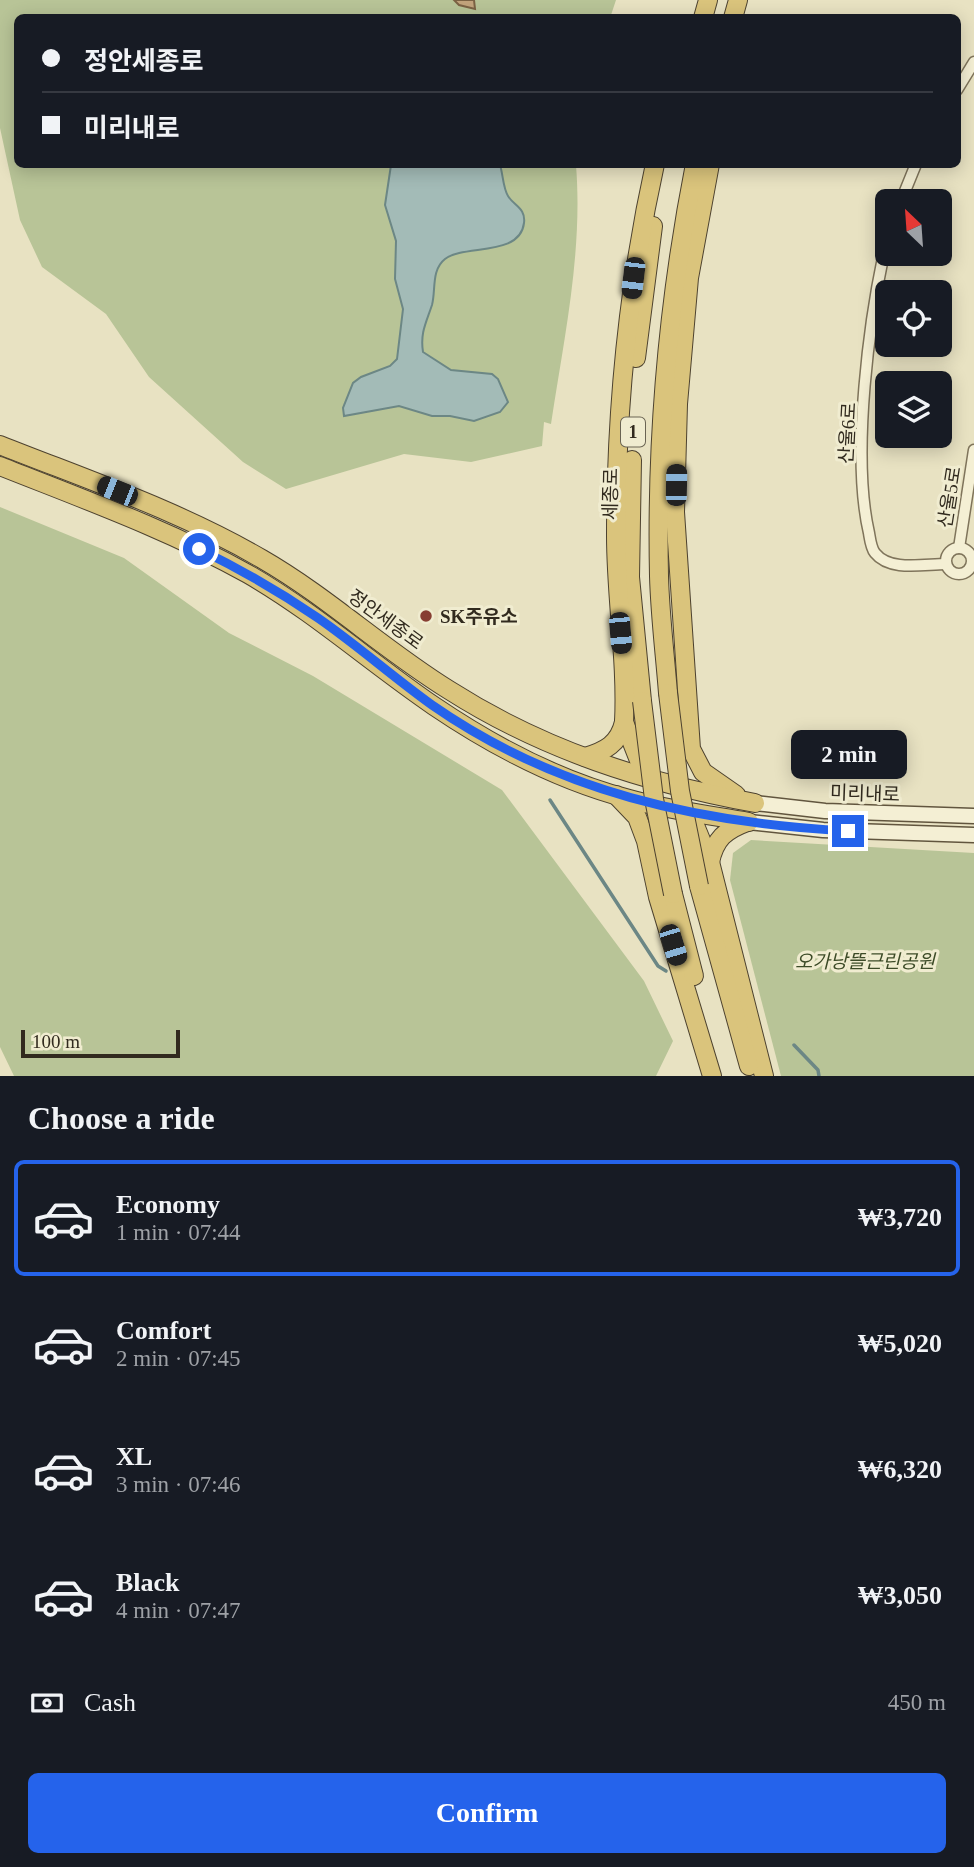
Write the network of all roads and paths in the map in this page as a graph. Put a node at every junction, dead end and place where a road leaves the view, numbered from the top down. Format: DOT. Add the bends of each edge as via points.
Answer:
graph roads {
  1 [pos="974,62"];
  2 [pos="961,83"];
  3 [pos="654,168"];
  4 [pos="663,168"];
  5 [pos="694,168"];
  6 [pos="709,168"];
  7 [pos="914,168"];
  8 [pos="906,189"];
  9 [pos="881,266"];
  10 [pos="0,444"];
  11 [pos="974,450"];
  12 [pos="0,466"];
  13 [pos="959,548"];
  14 [pos="946,564"];
  15 [pos="972,567"];
  16 [pos="624,722"];
  17 [pos="691,748"];
  18 [pos="585,757"];
  19 [pos="653,781"];
  20 [pos="616,795"];
  21 [pos="667,797"];
  22 [pos="755,803"];
  23 [pos="681,809"];
  24 [pos="974,816"];
  25 [pos="749,822"];
  26 [pos="974,835"];
  27 [pos="646,841"];
  28 [pos="710,862"];
  29 [pos="712,1076"];
  30 [pos="720,1076"];
  31 [pos="751,1076"];
  32 [pos="764,1076"];
  1 -- 2 [label="street"];
  3 -- 16 [label="highway" via="636,251 626,332 616,533"];
  4 -- 30 [label="highway, 세종로 / 1, bridge" via="636,351 630,577 654,799 673,894"];
  5 -- 31 [label="highway, 1, bridge" via="678,248 665,357 659,579 680,791 699,886"];
  6 -- 17 [label="highway" via="689,278 677,418 675,512"];
  7 -- 8 [label="street"];
  9 -- 14 [label="street, 산울6로" via="862,433 873,552 889,564"];
  10 -- 18 [label="highway, 정안세종로" via="229,541 292,577 447,690 508,724"];
  11 -- 13 [label="street, 산울5로"];
  12 -- 20 [label="highway, 정안세종로" via="135,520 247,574 319,619 434,706 495,743 562,777"];
  13 -- 14 [label="street" via="949,553"];
  13 -- 15 [label="street" via="970,554"];
  14 -- 15 [label="street" via="957,574"];
  16 -- 18 [label="highway" via="614,744"];
  16 -- 19 [label="highway" via="640,763"];
  17 -- 21 [label="highway" via="691,760"];
  17 -- 22 [label="highway" via="703,772"];
  18 -- 19 [label="highway, 정안세종로"];
  19 -- 21 [label="highway, 정안세종로"];
  20 -- 21 [label="highway, 정안세종로"];
  20 -- 27 [label="highway" via="637,817"];
  21 -- 22 [label="highway, 정안세종로"];
  21 -- 23 [label="highway, 정안세종로"];
  21 -- 27 [label="highway"];
  22 -- 24 [label="main road, 미리내로" via="825,811"];
  23 -- 25 [label="highway, 정안세종로"];
  23 -- 28 [label="highway" via="694,823"];
  25 -- 26 [label="main road, 미리내로" via="823,830"];
  25 -- 28 [label="highway" via="721,836"];
  27 -- 29 [label="highway" via="658,897"];
  28 -- 32 [label="highway"];
}
